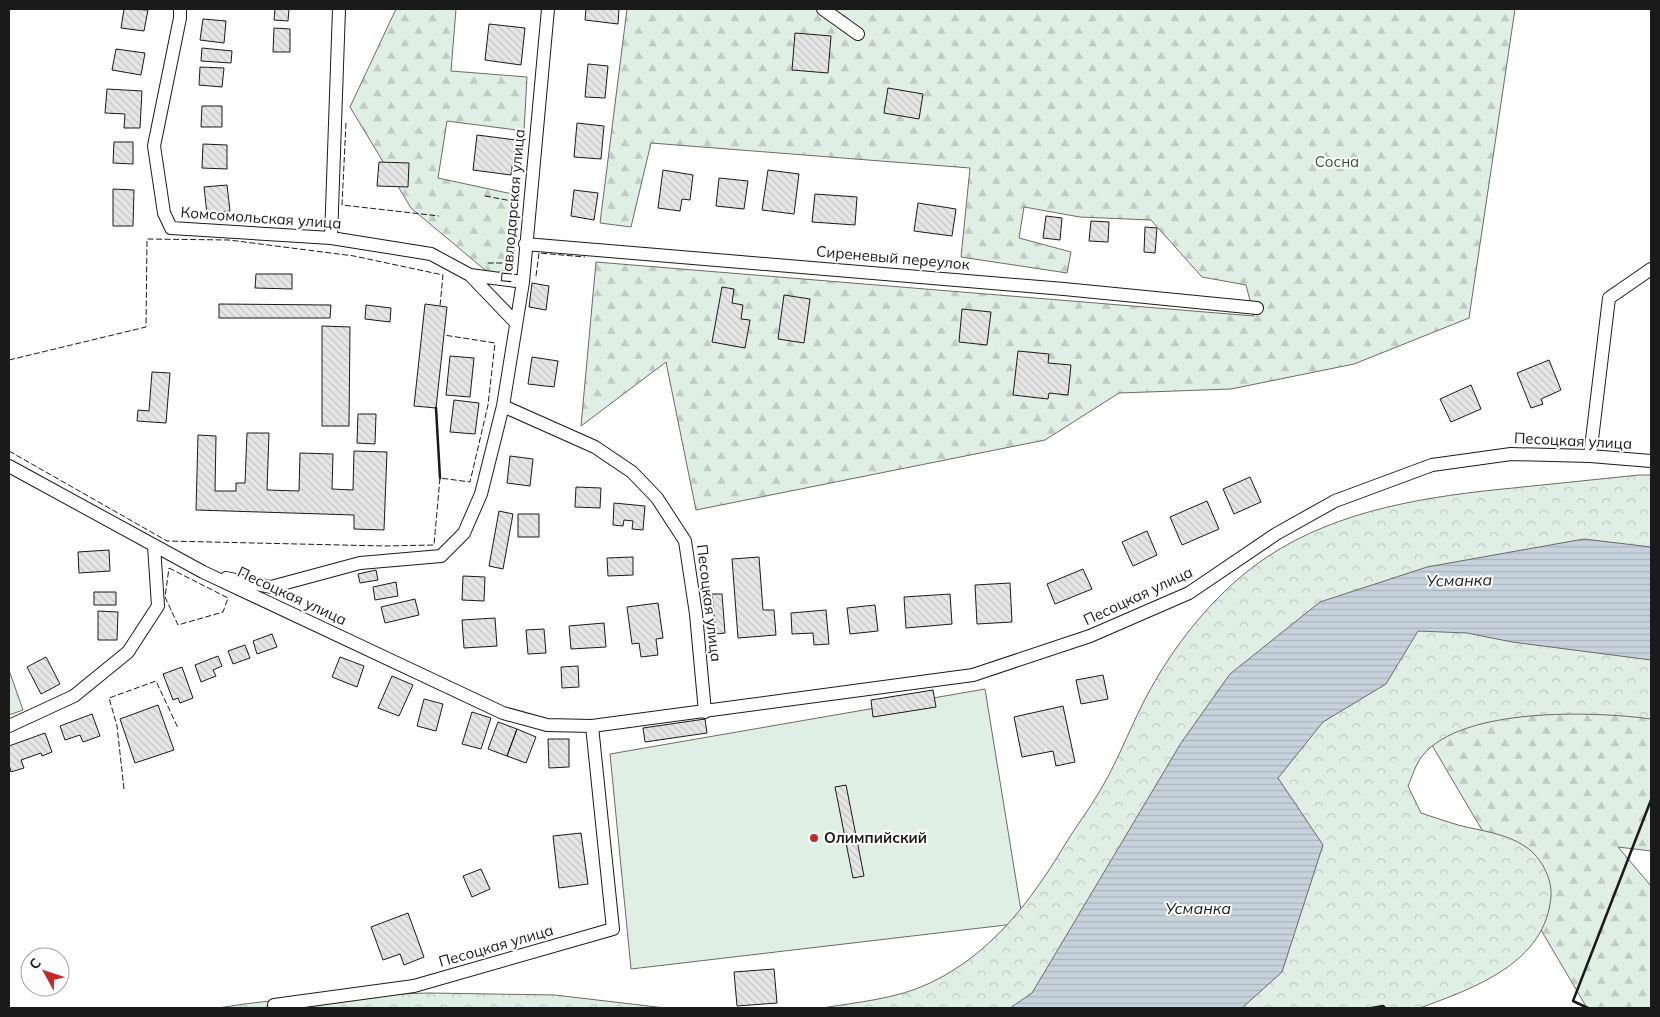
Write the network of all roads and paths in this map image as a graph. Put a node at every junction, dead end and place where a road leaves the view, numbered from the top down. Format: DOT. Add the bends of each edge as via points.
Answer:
graph roads {
  1 [pos="180,9"];
  2 [pos="339,9"];
  3 [pos="548,9"];
  4 [pos="823,9"];
  5 [pos="858,34"];
  6 [pos="331,238"];
  7 [pos="525,244"];
  8 [pos="1651,269"];
  9 [pos="470,275"];
  10 [pos="523,282"];
  11 [pos="1258,308"];
  12 [pos="516,323"];
  13 [pos="502,406"];
  14 [pos="524,416"];
  15 [pos="498,426"];
  16 [pos="1590,456"];
  17 [pos="1651,461"];
  18 [pos="9,466"];
  19 [pos="154,546"];
  20 [pos="203,572"];
  21 [pos="705,712"];
  22 [pos="9,726"];
  23 [pos="592,726"];
  24 [pos="274,1005"];
  1 -- 6 [label="street, Комсомольская улица" via="154,146 164,214 171,228"];
  2 -- 6 [label="street"];
  3 -- 7 [label="street, Павлодарская улица"];
  4 -- 5 [label="street"];
  6 -- 9 [label="street, Комсомольская улица" via="431,254"];
  7 -- 10 [label="street, Павлодарская улица"];
  7 -- 11 [label="street, Сиреневый переулок"];
  8 -- 16 [label="street" via="1609,298"];
  9 -- 10 [label="street"];
  9 -- 12 [label="street, Комсомольская улица"];
  10 -- 12 [label="street, Павлодарская улица"];
  12 -- 13 [label="street, Павлодарская улица"];
  13 -- 14 [label="street, Песоцкая улица"];
  13 -- 15 [label="street, Песоцкая улица"];
  14 -- 15 [label="street"];
  14 -- 21 [label="street, Песоцкая улица" via="595,446 632,472 657,498 686,541"];
  15 -- 20 [label="street, Песоцкая улица" via="481,494 464,533 441,556 360,563 271,587"];
  16 -- 17 [label="street, Песоцкая улица"];
  16 -- 21 [label="street, Песоцкая улица" via="1511,454 1432,465 1335,501 1276,534 1189,594 1090,636 972,675"];
  18 -- 19 [label="street, Песоцкая улица"];
  19 -- 20 [label="street, Песоцкая улица"];
  19 -- 22 [label="street" via="158,606 128,652 74,696"];
  20 -- 23 [label="street, Песоцкая улица" via="503,713 547,725"];
  21 -- 23 [label="street, Песоцкая улица"];
  23 -- 24 [label="street, Песоцкая улица" via="613,929 414,986"];
}
